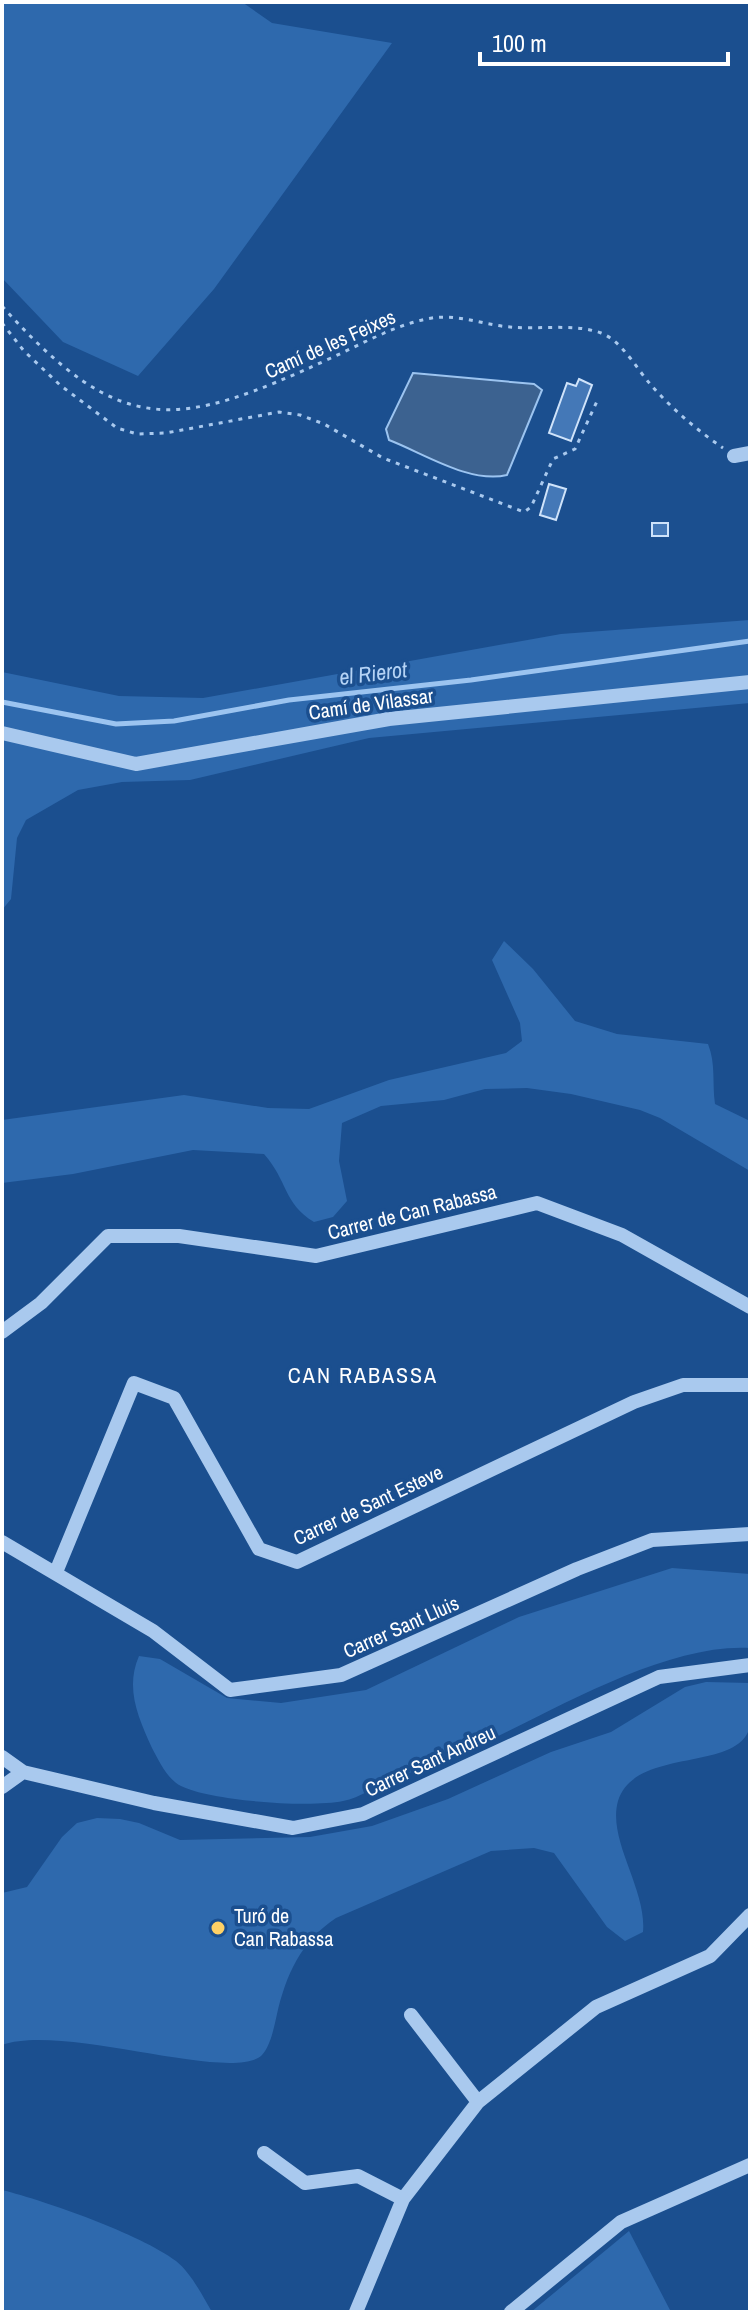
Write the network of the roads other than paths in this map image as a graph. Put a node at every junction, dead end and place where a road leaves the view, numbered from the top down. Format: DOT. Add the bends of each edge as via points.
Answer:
graph roads {
  1 [pos="750,453"];
  2 [pos="734,456"];
  3 [pos="750,682"];
  4 [pos="2,733"];
  5 [pos="750,1307"];
  6 [pos="2,1332"];
  7 [pos="750,1385"];
  8 [pos="750,1534"];
  9 [pos="2,1542"];
  10 [pos="56,1572"];
  11 [pos="750,1665"];
  12 [pos="2,1757"];
  13 [pos="23,1772"];
  14 [pos="2,1787"];
  15 [pos="750,1915"];
  16 [pos="411,2015"];
  17 [pos="478,2102"];
  18 [pos="264,2153"];
  19 [pos="750,2165"];
  20 [pos="403,2199"];
  21 [pos="356,2312"];
  22 [pos="511,2312"];
  1 -- 2 [label="street"];
  3 -- 4 [label="street, Camí de Vilassar" via="389,719 136,764"];
  5 -- 6 [label="street, Carrer de Can Rabassa" via="622,1235 537,1203 316,1256 179,1236 108,1236 41,1303"];
  7 -- 10 [label="street, Carrer de Sant Esteve" via="683,1385 634,1402 297,1562 259,1549 174,1398 134,1383"];
  8 -- 10 [label="street, Carrer Sant Lluis" via="652,1540 341,1675 230,1690 153,1631"];
  9 -- 10 [label="street, Carrer Sant Lluis"];
  11 -- 13 [label="street, Carrer Sant Andreu" via="659,1677 363,1814 293,1828"];
  12 -- 13 [label="street"];
  13 -- 14 [label="street"];
  15 -- 17 [label="street" via="710,1956 596,2007"];
  16 -- 17 [label="street"];
  17 -- 20 [label="street"];
  18 -- 20 [label="street" via="305,2183 358,2176"];
  19 -- 22 [label="street" via="621,2222"];
  20 -- 21 [label="street"];
}
